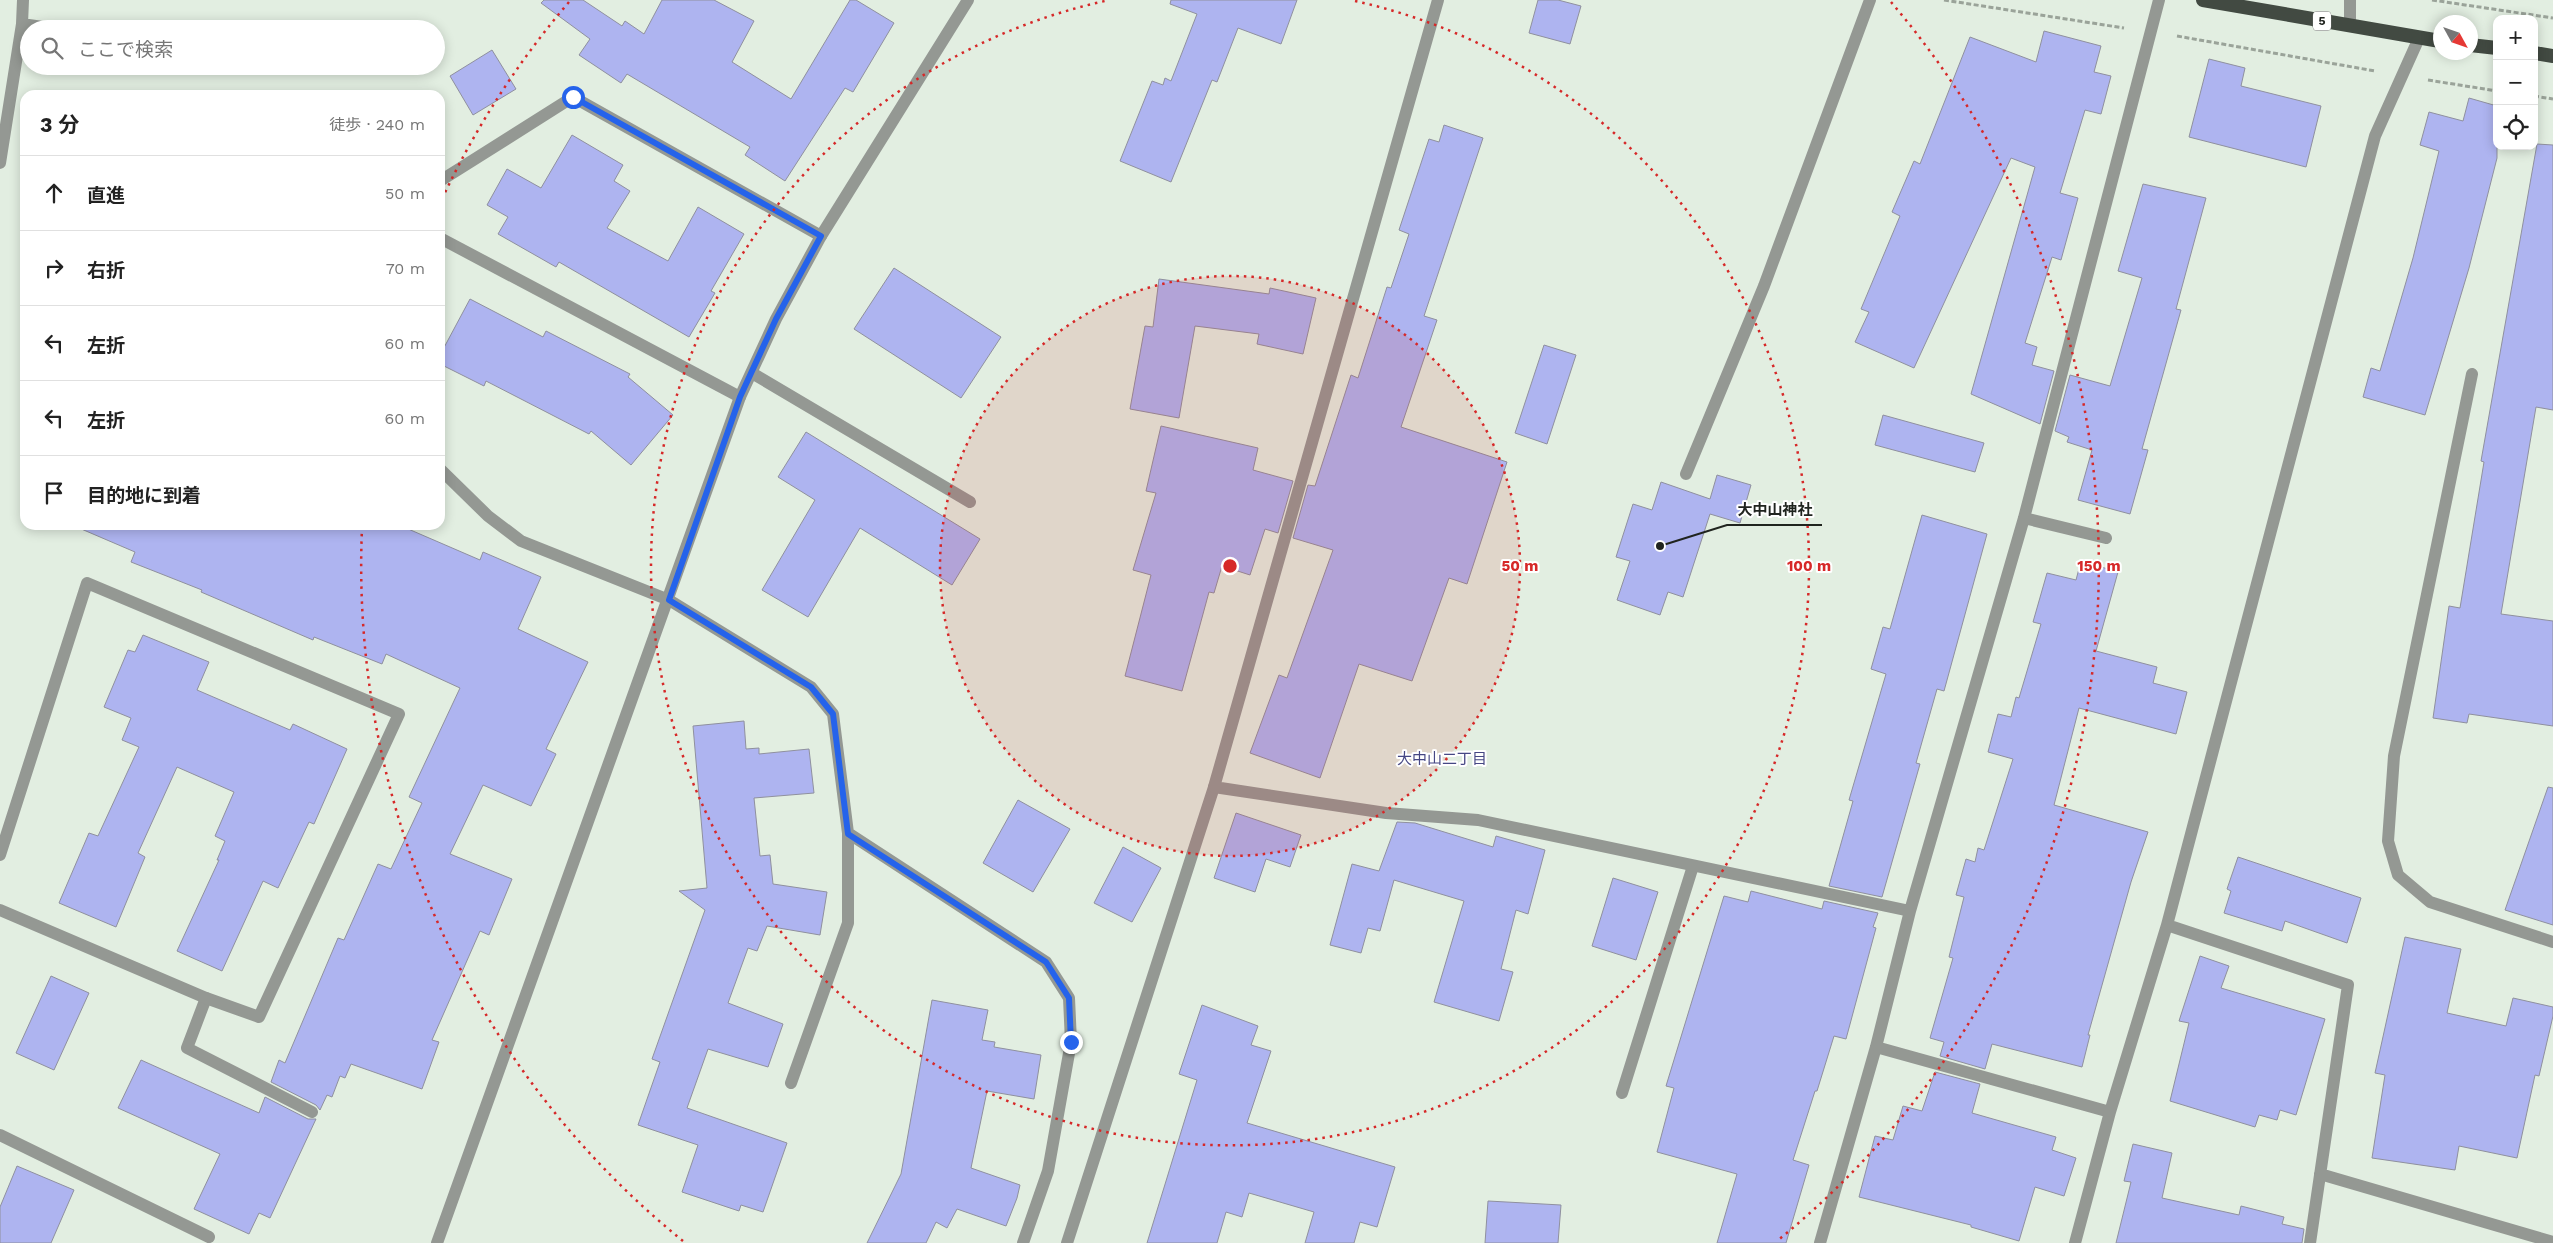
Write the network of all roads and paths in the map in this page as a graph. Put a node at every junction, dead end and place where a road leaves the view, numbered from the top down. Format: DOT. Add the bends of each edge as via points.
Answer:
graph roads {
  1 [pos="23,0"];
  2 [pos="968,0"];
  3 [pos="1438,0"];
  4 [pos="1870,0"];
  5 [pos="1944,0"];
  6 [pos="2159,0"];
  7 [pos="2203,0"];
  8 [pos="2350,0"];
  9 [pos="2432,0"];
  10 [pos="2553,18"];
  11 [pos="22,20"];
  12 [pos="2350,26"];
  13 [pos="2151,32"];
  14 [pos="20,37"];
  15 [pos="2419,38"];
  16 [pos="2433,40"];
  17 [pos="2478,46"];
  18 [pos="2493,48"];
  19 [pos="2538,54"];
  20 [pos="2553,56"];
  21 [pos="2402,76"];
  22 [pos="2493,90"];
  23 [pos="2538,97"];
  24 [pos="2553,99"];
  25 [pos="0,163"];
  26 [pos="445,178"];
  27 [pos="821,236"];
  28 [pos="445,241"];
  29 [pos="752,373"];
  30 [pos="2472,374"];
  31 [pos="740,397"];
  32 [pos="445,474"];
  33 [pos="1686,474"];
  34 [pos="970,502"];
  35 [pos="2024,518"];
  36 [pos="2106,538"];
  37 [pos="669,600"];
  38 [pos="1214,786"];
  39 [pos="848,834"];
  40 [pos="0,855"];
  41 [pos="1692,866"];
  42 [pos="0,910"];
  43 [pos="1910,911"];
  44 [pos="2167,925"];
  45 [pos="2553,942"];
  46 [pos="206,998"];
  47 [pos="1876,1047"];
  48 [pos="790,1083"];
  49 [pos="1622,1093"];
  50 [pos="312,1112"];
  51 [pos="2110,1112"];
  52 [pos="0,1135"];
  53 [pos="2320,1174"];
  54 [pos="209,1238"];
  55 [pos="2553,1242"];
  56 [pos="437,1243"];
  57 [pos="1023,1243"];
  58 [pos="1068,1243"];
  59 [pos="1820,1243"];
  60 [pos="2075,1243"];
  61 [pos="2310,1243"];
  1 -- 11 [label="street"];
  2 -- 27 [label="street"];
  3 -- 38 [label="street"];
  4 -- 33 [label="street" via="1764,286"];
  5 -- 13 [label="path"];
  6 -- 13 [label="street"];
  7 -- 12 [label="highway, 5"];
  8 -- 12 [label="street"];
  9 -- 10 [label="path"];
  12 -- 15 [label="highway, 5"];
  13 -- 21 [label="path"];
  13 -- 35 [label="street"];
  14 -- 25 [label="street"];
  15 -- 16 [label="highway, 5"];
  15 -- 21 [label="street"];
  17 -- 18 [label="highway"];
  19 -- 20 [label="highway"];
  21 -- 22 [label="path"];
  21 -- 44 [label="street" via="2375,136"];
  23 -- 24 [label="path"];
  26 -- 27 [label="street" via="573,97"];
  27 -- 29 [label="street" via="776,319"];
  28 -- 31 [label="street"];
  29 -- 31 [label="street"];
  29 -- 34 [label="street"];
  30 -- 45 [label="street" via="2394,756 2388,841 2398,875 2430,902"];
  31 -- 37 [label="street"];
  32 -- 37 [label="street" via="488,516 520,541"];
  35 -- 36 [label="street"];
  35 -- 43 [label="street"];
  37 -- 39 [label="street" via="811,687 833,714"];
  37 -- 56 [label="street"];
  38 -- 41 [label="street" via="1386,813 1478,820"];
  38 -- 58 [label="street"];
  39 -- 48 [label="street" via="848,923"];
  39 -- 57 [label="street" via="1046,962 1069,998 1071,1042 1048,1171"];
  40 -- 46 [label="street" via="87,583 399,714 259,1017"];
  41 -- 43 [label="street"];
  41 -- 49 [label="street"];
  42 -- 46 [label="street"];
  43 -- 47 [label="street"];
  44 -- 51 [label="street"];
  44 -- 53 [label="street" via="2348,985"];
  46 -- 50 [label="street" via="187,1048"];
  47 -- 51 [label="street"];
  47 -- 59 [label="street"];
  51 -- 60 [label="street"];
  52 -- 54 [label="street"];
  53 -- 55 [label="street"];
  53 -- 61 [label="street"];
}
